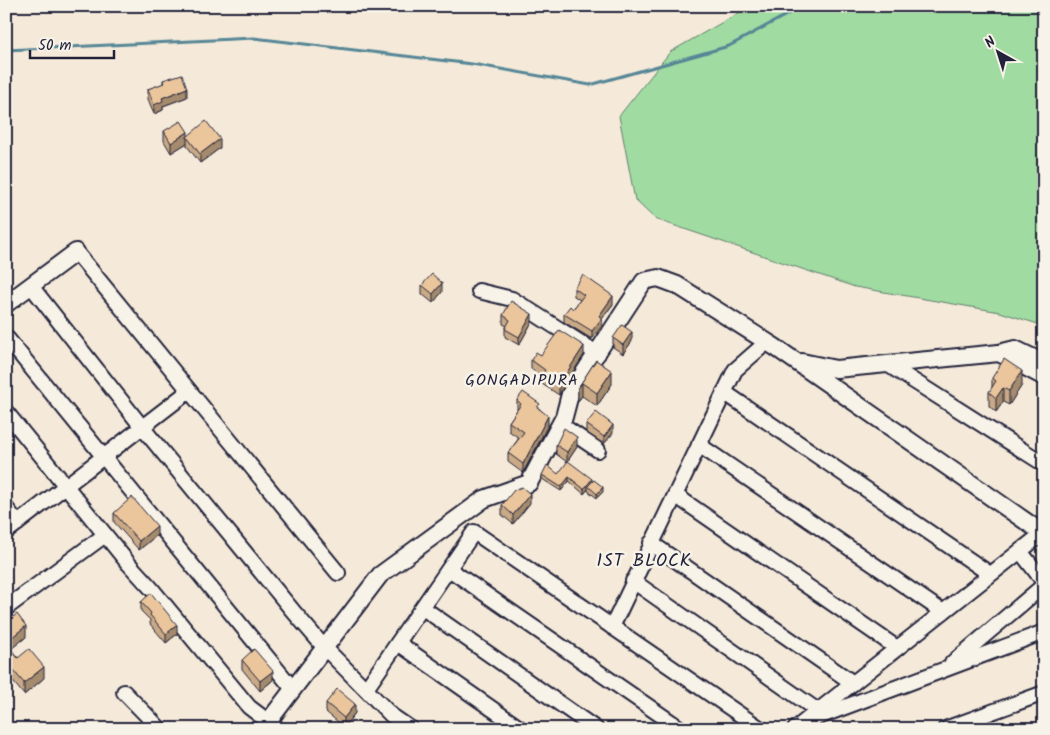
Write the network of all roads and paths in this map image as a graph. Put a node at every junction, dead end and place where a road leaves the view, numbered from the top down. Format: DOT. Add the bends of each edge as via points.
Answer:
graph roads {
  1 [pos="76,252"];
  2 [pos="31,286"];
  3 [pos="479,291"];
  4 [pos="6,304"];
  5 [pos="6,337"];
  6 [pos="767,342"];
  7 [pos="999,353"];
  8 [pos="598,354"];
  9 [pos="795,361"];
  10 [pos="1044,363"];
  11 [pos="887,364"];
  12 [pos="1044,377"];
  13 [pos="189,391"];
  14 [pos="724,392"];
  15 [pos="6,412"];
  16 [pos="560,424"];
  17 [pos="142,427"];
  18 [pos="698,445"];
  19 [pos="598,450"];
  20 [pos="103,457"];
  21 [pos="1044,464"];
  22 [pos="66,486"];
  23 [pos="675,495"];
  24 [pos="6,508"];
  25 [pos="18,523"];
  26 [pos="6,532"];
  27 [pos="1043,533"];
  28 [pos="105,535"];
  29 [pos="651,543"];
  30 [pos="1020,551"];
  31 [pos="449,569"];
  32 [pos="338,573"];
  33 [pos="990,574"];
  34 [pos="634,581"];
  35 [pos="1044,584"];
  36 [pos="6,608"];
  37 [pos="422,608"];
  38 [pos="942,612"];
  39 [pos="612,627"];
  40 [pos="1044,632"];
  41 [pos="398,643"];
  42 [pos="324,647"];
  43 [pos="897,648"];
  44 [pos="944,670"];
  45 [pos="853,682"];
  46 [pos="293,689"];
  47 [pos="366,689"];
  48 [pos="124,692"];
  49 [pos="1044,693"];
  50 [pos="818,711"];
  51 [pos="798,726"];
  52 [pos="269,727"];
  53 [pos="160,729"];
  54 [pos="411,729"];
  55 [pos="521,729"];
  56 [pos="596,729"];
  57 [pos="681,729"];
  58 [pos="761,729"];
  59 [pos="945,729"];
  1 -- 2 [label="street"];
  1 -- 13 [label="street"];
  2 -- 4 [label="street"];
  2 -- 17 [label="street"];
  3 -- 8 [label="street" via="512,299"];
  5 -- 20 [label="street"];
  6 -- 8 [label="street" via="677,285 658,278 644,281"];
  6 -- 9 [label="street"];
  6 -- 14 [label="street" via="734,370"];
  7 -- 10 [label="street" via="1014,349"];
  7 -- 11 [label="street"];
  7 -- 12 [label="street"];
  8 -- 16 [label="street" via="570,394"];
  9 -- 11 [label="street" via="836,369"];
  9 -- 27 [label="street"];
  11 -- 21 [label="street"];
  13 -- 17 [label="street"];
  13 -- 32 [label="street"];
  14 -- 18 [label="street"];
  14 -- 33 [label="street"];
  15 -- 22 [label="street"];
  16 -- 19 [label="street"];
  16 -- 42 [label="street" via="529,483 484,499 380,575"];
  17 -- 20 [label="street"];
  17 -- 42 [label="street"];
  18 -- 23 [label="street"];
  18 -- 38 [label="street"];
  20 -- 22 [label="street"];
  20 -- 46 [label="street"];
  22 -- 25 [label="street"];
  22 -- 28 [label="street"];
  23 -- 29 [label="street"];
  23 -- 43 [label="street"];
  24 -- 25 [label="street"];
  25 -- 26 [label="street"];
  27 -- 30 [label="street"];
  28 -- 36 [label="street"];
  28 -- 52 [label="street"];
  29 -- 34 [label="street"];
  29 -- 45 [label="street"];
  30 -- 33 [label="street"];
  30 -- 35 [label="street"];
  31 -- 37 [label="street"];
  31 -- 39 [label="street" via="474,532"];
  31 -- 57 [label="street"];
  33 -- 38 [label="street"];
  34 -- 39 [label="street"];
  34 -- 50 [label="street"];
  35 -- 44 [label="street"];
  37 -- 41 [label="street"];
  37 -- 56 [label="street"];
  38 -- 43 [label="street"];
  39 -- 58 [label="street"];
  40 -- 44 [label="street"];
  41 -- 47 [label="street"];
  41 -- 55 [label="street"];
  42 -- 46 [label="street"];
  42 -- 47 [label="street"];
  43 -- 45 [label="street"];
  44 -- 51 [label="street"];
  45 -- 50 [label="street"];
  46 -- 52 [label="street"];
  47 -- 54 [label="street" via="392,716"];
  48 -- 53 [label="street"];
  49 -- 59 [label="street"];
  50 -- 51 [label="street"];
}
